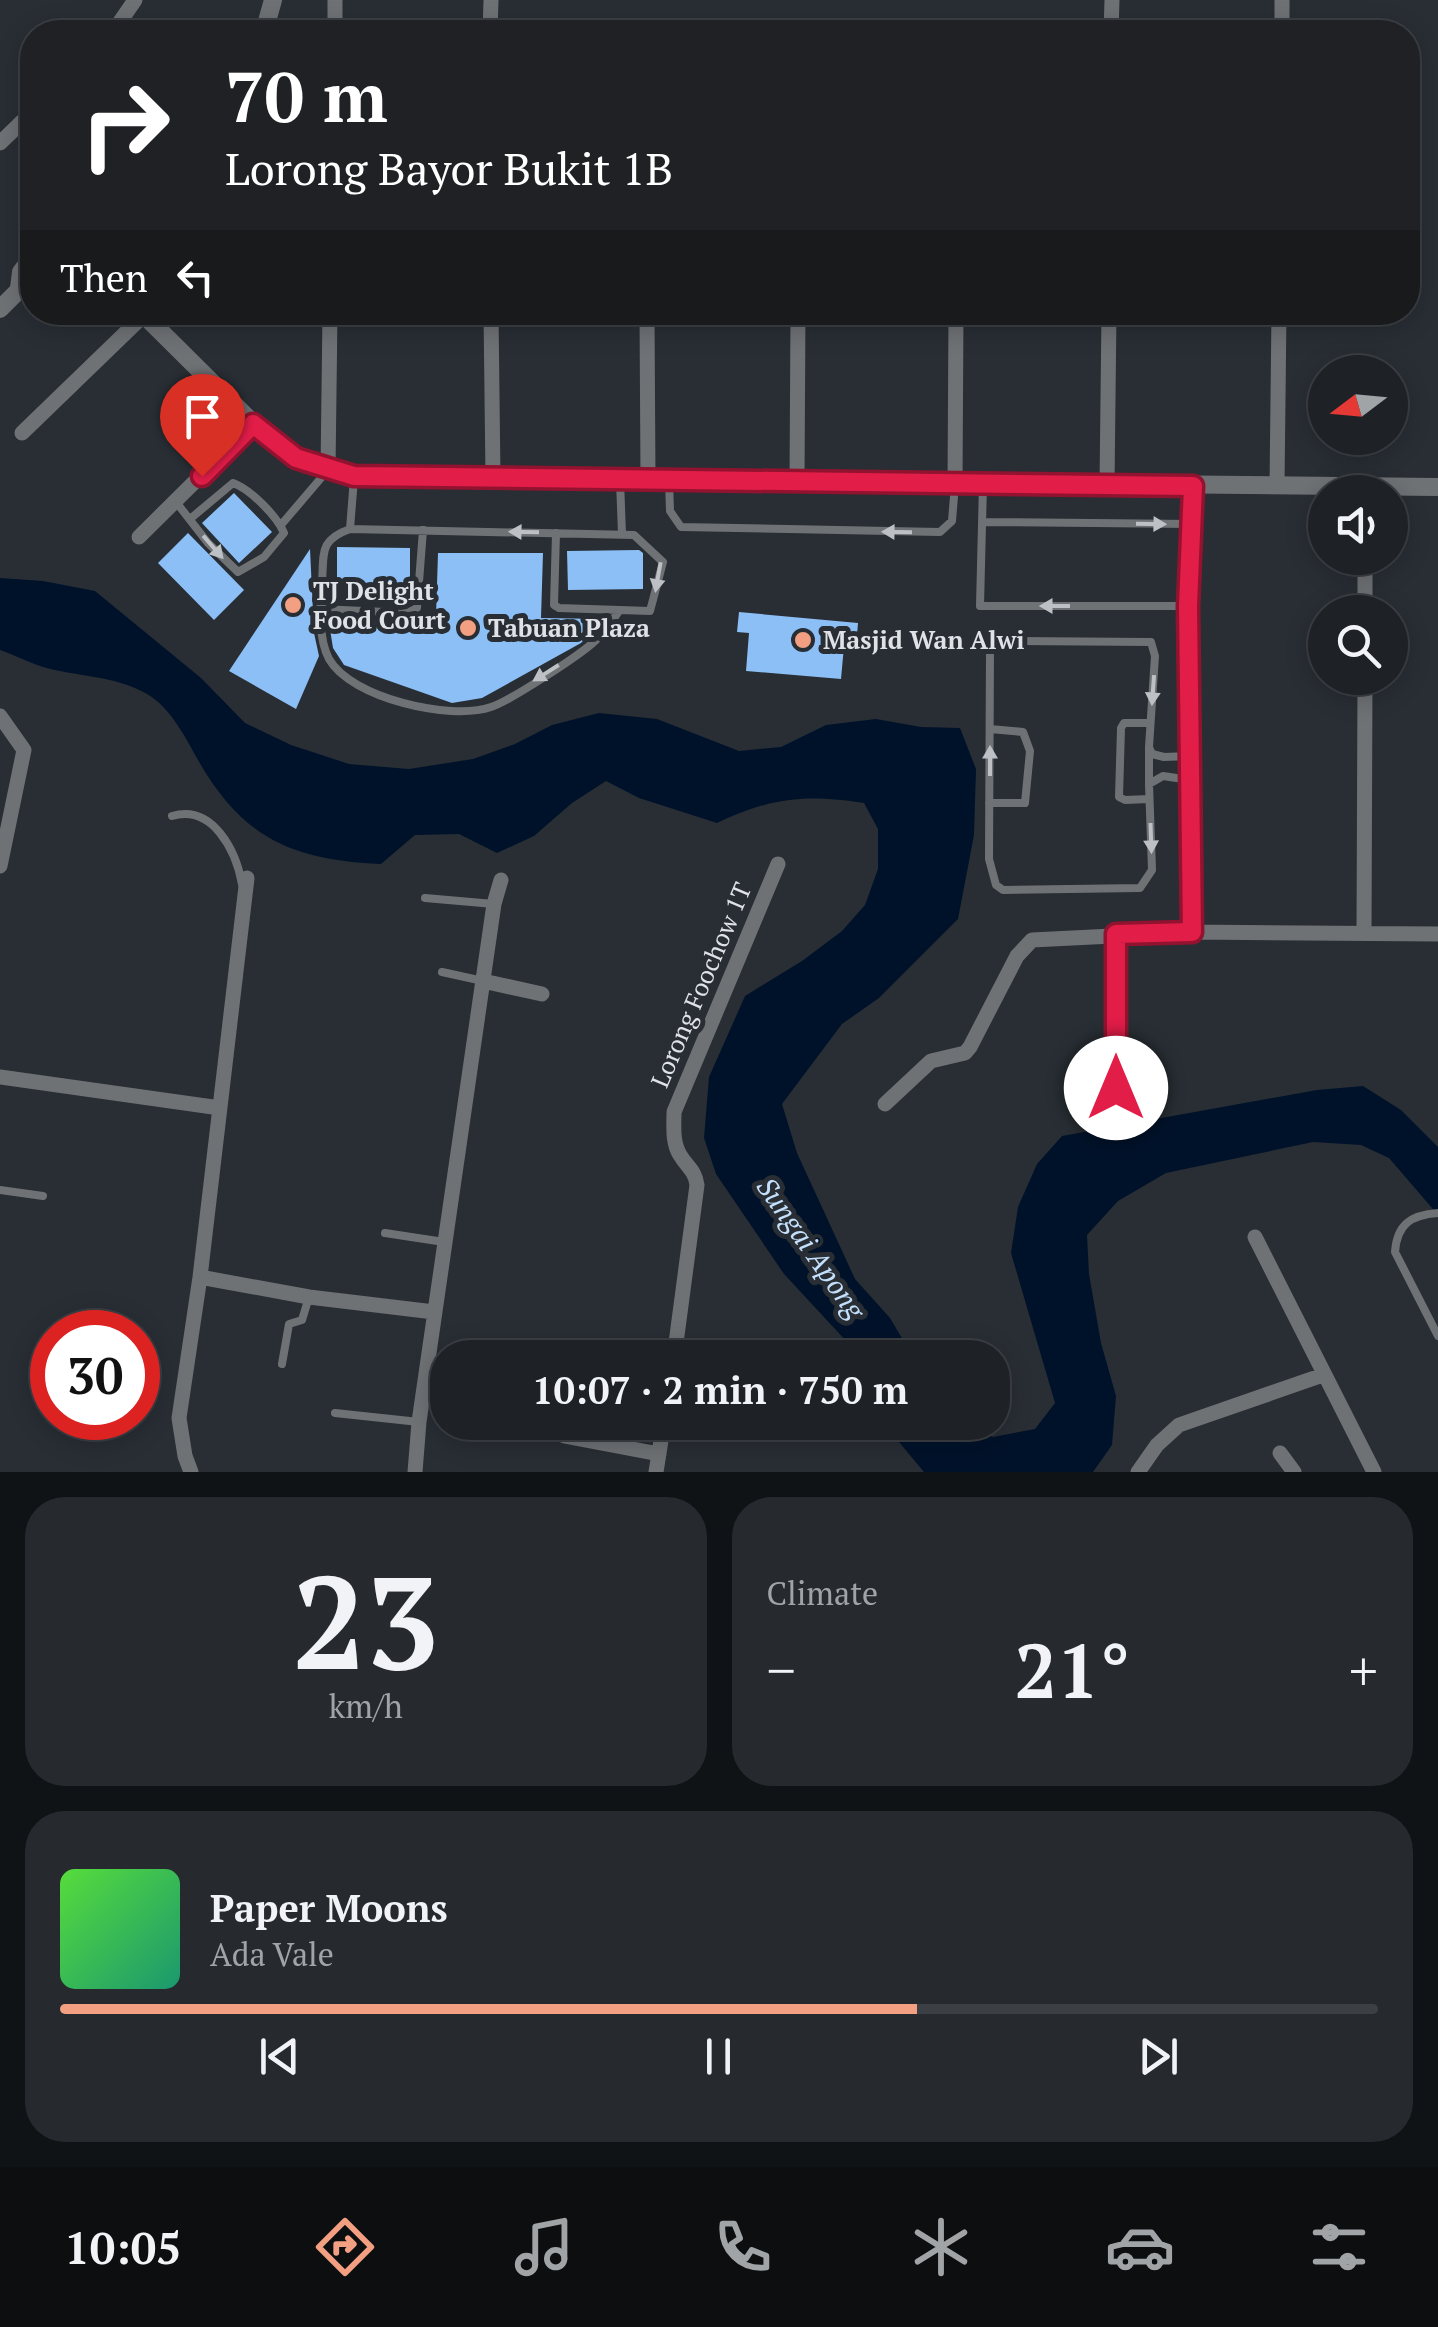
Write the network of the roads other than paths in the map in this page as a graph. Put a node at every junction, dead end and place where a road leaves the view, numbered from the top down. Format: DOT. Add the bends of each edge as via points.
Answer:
graph roads {
  1 [pos="20,124"];
  2 [pos="0,143"];
  3 [pos="20,289"];
  4 [pos="0,309"];
  5 [pos="132,325"];
  6 [pos="154,325"];
  7 [pos="330,325"];
  8 [pos="491,325"];
  9 [pos="647,325"];
  10 [pos="798,325"];
  11 [pos="956,325"];
  12 [pos="1109,325"];
  13 [pos="1279,325"];
  14 [pos="253,424"];
  15 [pos="22,433"];
  16 [pos="328,470"];
  17 [pos="354,476"];
  18 [pos="494,478"];
  19 [pos="620,480"];
  20 [pos="648,480"];
  21 [pos="669,481"];
  22 [pos="797,482"];
  23 [pos="956,484"];
  24 [pos="983,484"];
  25 [pos="1108,485"];
  26 [pos="1193,486"];
  27 [pos="1277,486"];
  28 [pos="1308,487"];
  29 [pos="1438,487"];
  30 [pos="1408,488"];
  31 [pos="176,502"];
  32 [pos="190,518"];
  33 [pos="983,522"];
  34 [pos="1193,524"];
  35 [pos="281,525"];
  36 [pos="350,529"];
  37 [pos="424,530"];
  38 [pos="556,533"];
  39 [pos="622,534"];
  40 [pos="139,538"];
  41 [pos="1188,606"];
  42 [pos="320,609"];
  43 [pos="619,610"];
  44 [pos="1365,695"];
  45 [pos="0,716"];
  46 [pos="1150,723"];
  47 [pos="990,730"];
  48 [pos="1149,747"];
  49 [pos="1190,756"];
  50 [pos="0,776"];
  51 [pos="18,780"];
  52 [pos="1190,780"];
  53 [pos="1149,784"];
  54 [pos="1150,799"];
  55 [pos="990,803"];
  56 [pos="172,816"];
  57 [pos="778,864"];
  58 [pos="0,866"];
  59 [pos="501,880"];
  60 [pos="245,886"];
  61 [pos="425,898"];
  62 [pos="494,904"];
  63 [pos="1192,932"];
  64 [pos="1364,933"];
  65 [pos="1116,934"];
  66 [pos="1438,934"];
  67 [pos="442,972"];
  68 [pos="482,981"];
  69 [pos="542,994"];
  70 [pos="0,1077"];
  71 [pos="1116,1088"];
  72 [pos="885,1104"];
  73 [pos="220,1108"];
  74 [pos="0,1190"];
  75 [pos="44,1196"];
  76 [pos="1438,1213"];
  77 [pos="384,1233"];
  78 [pos="1255,1237"];
  79 [pos="444,1242"];
  80 [pos="200,1277"];
  81 [pos="308,1296"];
  82 [pos="434,1312"];
  83 [pos="1438,1336"];
  84 [pos="676,1340"];
  85 [pos="282,1364"];
  86 [pos="1324,1375"];
  87 [pos="335,1413"];
  88 [pos="418,1422"];
  89 [pos="585,1440"];
  90 [pos="661,1440"];
  91 [pos="1280,1453"];
  92 [pos="659,1454"];
  93 [pos="191,1472"];
  94 [pos="415,1472"];
  95 [pos="656,1472"];
  96 [pos="1138,1472"];
  97 [pos="1294,1472"];
  98 [pos="1374,1472"];
  1 -- 2 [label="street"];
  3 -- 4 [label="street"];
  5 -- 15 [label="street"];
  6 -- 14 [label="street"];
  7 -- 16 [label="street"];
  8 -- 18 [label="street"];
  9 -- 20 [label="street"];
  10 -- 22 [label="street"];
  11 -- 23 [label="street"];
  12 -- 25 [label="street"];
  13 -- 27 [label="street"];
  14 -- 16 [label="street" via="296,458"];
  14 -- 31 [label="street"];
  16 -- 17 [label="street"];
  16 -- 35 [label="lane"];
  17 -- 18 [label="street"];
  17 -- 36 [label="lane"];
  18 -- 19 [label="street"];
  19 -- 20 [label="street"];
  19 -- 39 [label="lane"];
  20 -- 21 [label="street"];
  21 -- 22 [label="street"];
  23 -- 21 [label="lane, one-way" via="952,522 940,532 681,526 670,511"];
  22 -- 23 [label="street"];
  23 -- 24 [label="street"];
  24 -- 25 [label="street"];
  24 -- 33 [label="lane"];
  25 -- 26 [label="street"];
  26 -- 27 [label="street"];
  26 -- 34 [label="street"];
  27 -- 28 [label="street"];
  29 -- 30 [label="street"];
  31 -- 32 [label="lane"];
  31 -- 40 [label="street"];
  32 -- 35 [label="lane" via="233,483"];
  32 -- 35 [label="lane, one-way" via="238,572 281,540"];
  33 -- 34 [label="lane, one-way"];
  41 -- 33 [label="lane, one-way" via="980,606"];
  34 -- 41 [label="street"];
  36 -- 37 [label="lane"];
  36 -- 42 [label="lane" via="325,545"];
  38 -- 37 [label="lane, one-way"];
  37 -- 42 [label="lane" via="416,608"];
  38 -- 39 [label="lane"];
  38 -- 43 [label="lane" via="554,605"];
  39 -- 43 [label="lane, one-way" via="634,535 663,562 650,612"];
  41 -- 49 [label="street"];
  43 -- 42 [label="lane, one-way" via="594,643 493,707 440,712 337,671 326,653"];
  44 -- 64 [label="street"];
  45 -- 51 [label="street" via="24,750"];
  47 -- 46 [label="lane, one-way" via="990,648 1000,641 1151,642"];
  46 -- 48 [label="lane"];
  46 -- 54 [label="lane" via="1122,728 1119,797"];
  55 -- 47 [label="lane, one-way"];
  47 -- 55 [label="lane" via="1023,732 1030,750 1025,803"];
  48 -- 49 [label="lane" via="1164,757"];
  48 -- 53 [label="lane"];
  49 -- 52 [label="street"];
  50 -- 51 [label="street"];
  51 -- 58 [label="street"];
  52 -- 53 [label="lane" via="1162,776"];
  52 -- 63 [label="street"];
  53 -- 54 [label="lane"];
  54 -- 55 [label="lane, one-way" via="1152,870 1131,890 1002,890 989,858"];
  56 -- 60 [label="lane" via="183,813 220,832"];
  57 -- 84 [label="street, Lorong Foochow 1T" via="674,1112 678,1152 697,1185"];
  59 -- 62 [label="street"];
  60 -- 73 [label="street"];
  61 -- 62 [label="lane"];
  62 -- 68 [label="street"];
  63 -- 64 [label="street"];
  63 -- 65 [label="street"];
  64 -- 66 [label="street"];
  65 -- 71 [label="street"];
  65 -- 72 [label="street" via="1032,940 965,1053 931,1061"];
  67 -- 68 [label="lane"];
  68 -- 69 [label="street"];
  68 -- 79 [label="street"];
  70 -- 73 [label="street"];
  73 -- 80 [label="street"];
  74 -- 75 [label="lane"];
  76 -- 83 [label="lane" via="1404,1224 1395,1252"];
  77 -- 79 [label="lane"];
  78 -- 86 [label="street"];
  79 -- 82 [label="street"];
  80 -- 81 [label="street"];
  80 -- 93 [label="street" via="179,1418"];
  81 -- 82 [label="street"];
  81 -- 85 [label="lane" via="302,1320 290,1324"];
  82 -- 88 [label="street"];
  86 -- 96 [label="street" via="1179,1425"];
  86 -- 98 [label="street"];
  87 -- 88 [label="lane"];
  88 -- 94 [label="street"];
  89 -- 92 [label="street"];
  90 -- 92 [label="street"];
  91 -- 97 [label="street"];
  92 -- 95 [label="street"];
}
